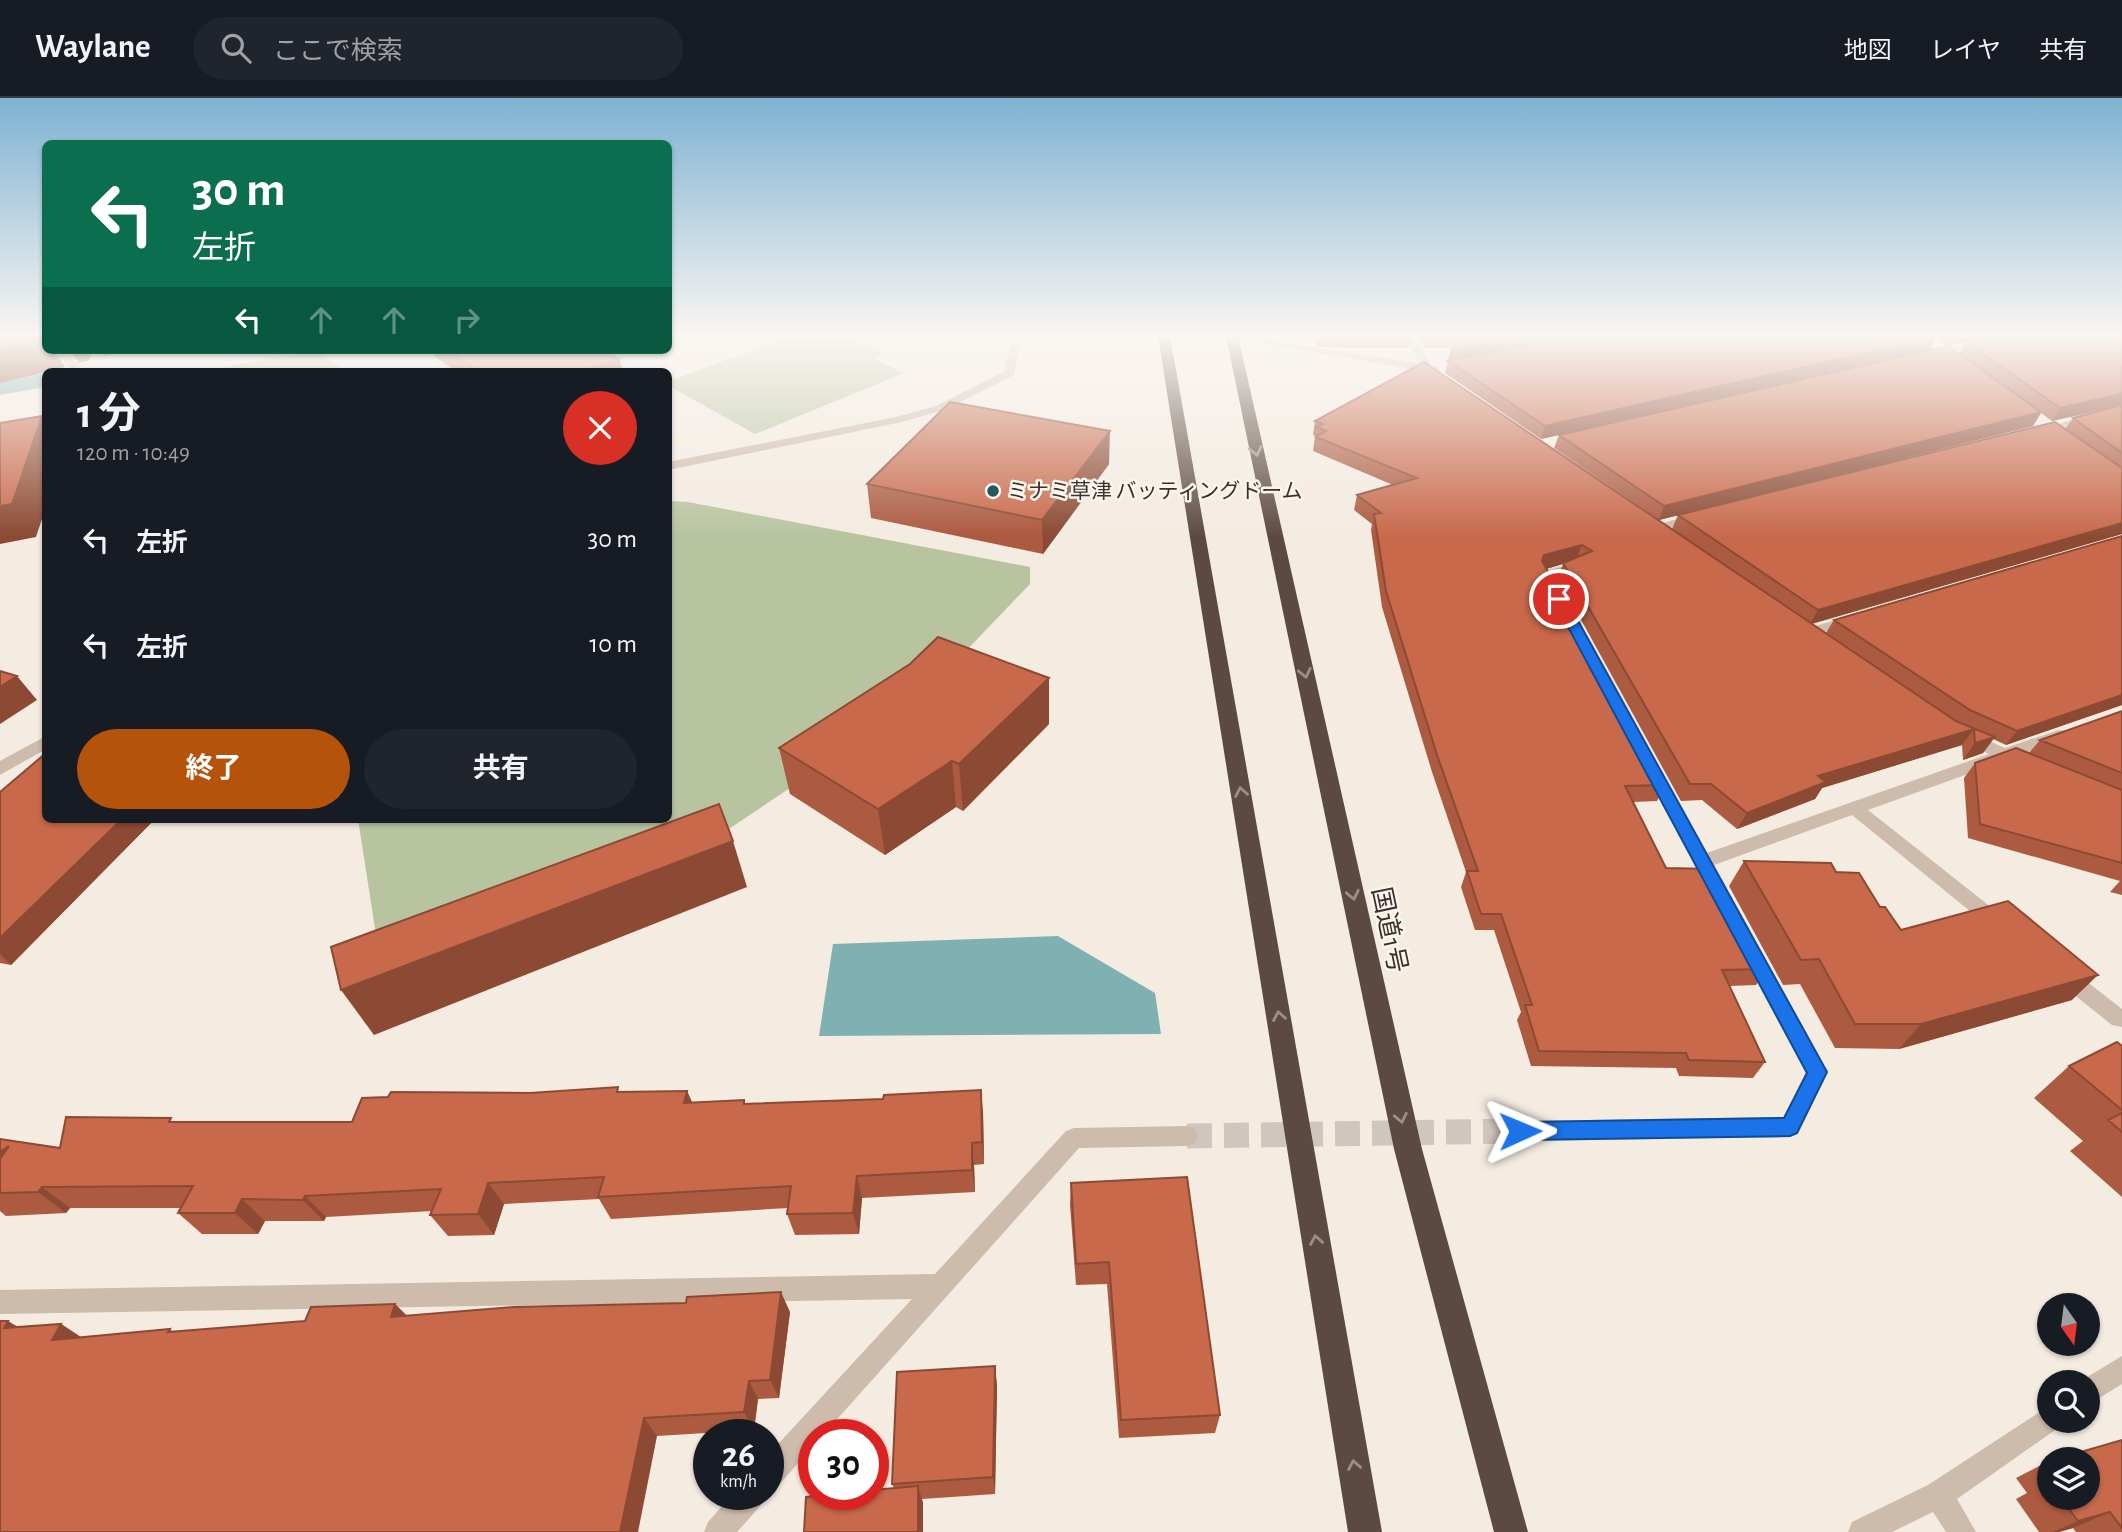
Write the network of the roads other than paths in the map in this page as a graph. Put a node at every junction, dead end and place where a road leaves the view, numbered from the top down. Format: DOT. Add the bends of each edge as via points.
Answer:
graph roads {
  1 [pos="950,403"];
  2 [pos="1175,403"];
  3 [pos="1244,403"];
  4 [pos="2122,410"];
  5 [pos="2022,435"];
  6 [pos="672,464"];
  7 [pos="1710,513"];
  8 [pos="1678,542"];
  9 [pos="1577,567"];
  10 [pos="1566,611"];
  11 [pos="1860,617"];
  12 [pos="1808,632"];
  13 [pos="2074,729"];
  14 [pos="1952,731"];
  15 [pos="42,743"];
  16 [pos="1644,755"];
  17 [pos="2003,755"];
  18 [pos="0,769"];
  19 [pos="2038,769"];
  20 [pos="1854,808"];
  21 [pos="1703,862"];
  22 [pos="1728,909"];
  23 [pos="2013,935"];
  24 [pos="1747,944"];
  25 [pos="2045,960"];
  26 [pos="2122,1018"];
  27 [pos="1520,1131"];
  28 [pos="1188,1136"];
  29 [pos="940,1286"];
  30 [pos="0,1302"];
  31 [pos="2122,1368"];
  32 [pos="2100,1384"];
  33 [pos="2037,1427"];
  34 [pos="784,1458"];
  35 [pos="1938,1495"];
  36 [pos="738,1510"];
  37 [pos="718,1532"];
  38 [pos="1365,1532"];
  39 [pos="1511,1532"];
  40 [pos="1862,1532"];
  41 [pos="1962,1532"];
  1 -- 6 [label="street" via="898,421"];
  38 -- 2 [label="highway, one-way"];
  3 -- 39 [label="highway, 国道1号, one-way" via="1408,1149"];
  4 -- 5 [label="street"];
  7 -- 8 [label="street" via="1651,523"];
  9 -- 10 [label="street" via="1546,575"];
  11 -- 12 [label="street"];
  13 -- 17 [label="street"];
  14 -- 17 [label="street"];
  15 -- 18 [label="street"];
  16 -- 21 [label="street"];
  17 -- 19 [label="street"];
  17 -- 20 [label="street"];
  20 -- 21 [label="street"];
  20 -- 23 [label="street"];
  21 -- 22 [label="street"];
  24 -- 27 [label="street" via="1817,1072 1790,1127"];
  25 -- 26 [label="street"];
  28 -- 29 [label="street" via="1074,1138"];
  29 -- 30 [label="street"];
  29 -- 34 [label="street"];
  31 -- 32 [label="street"];
  33 -- 35 [label="street"];
  35 -- 40 [label="street"];
  35 -- 41 [label="street"];
  36 -- 37 [label="street"];
}
